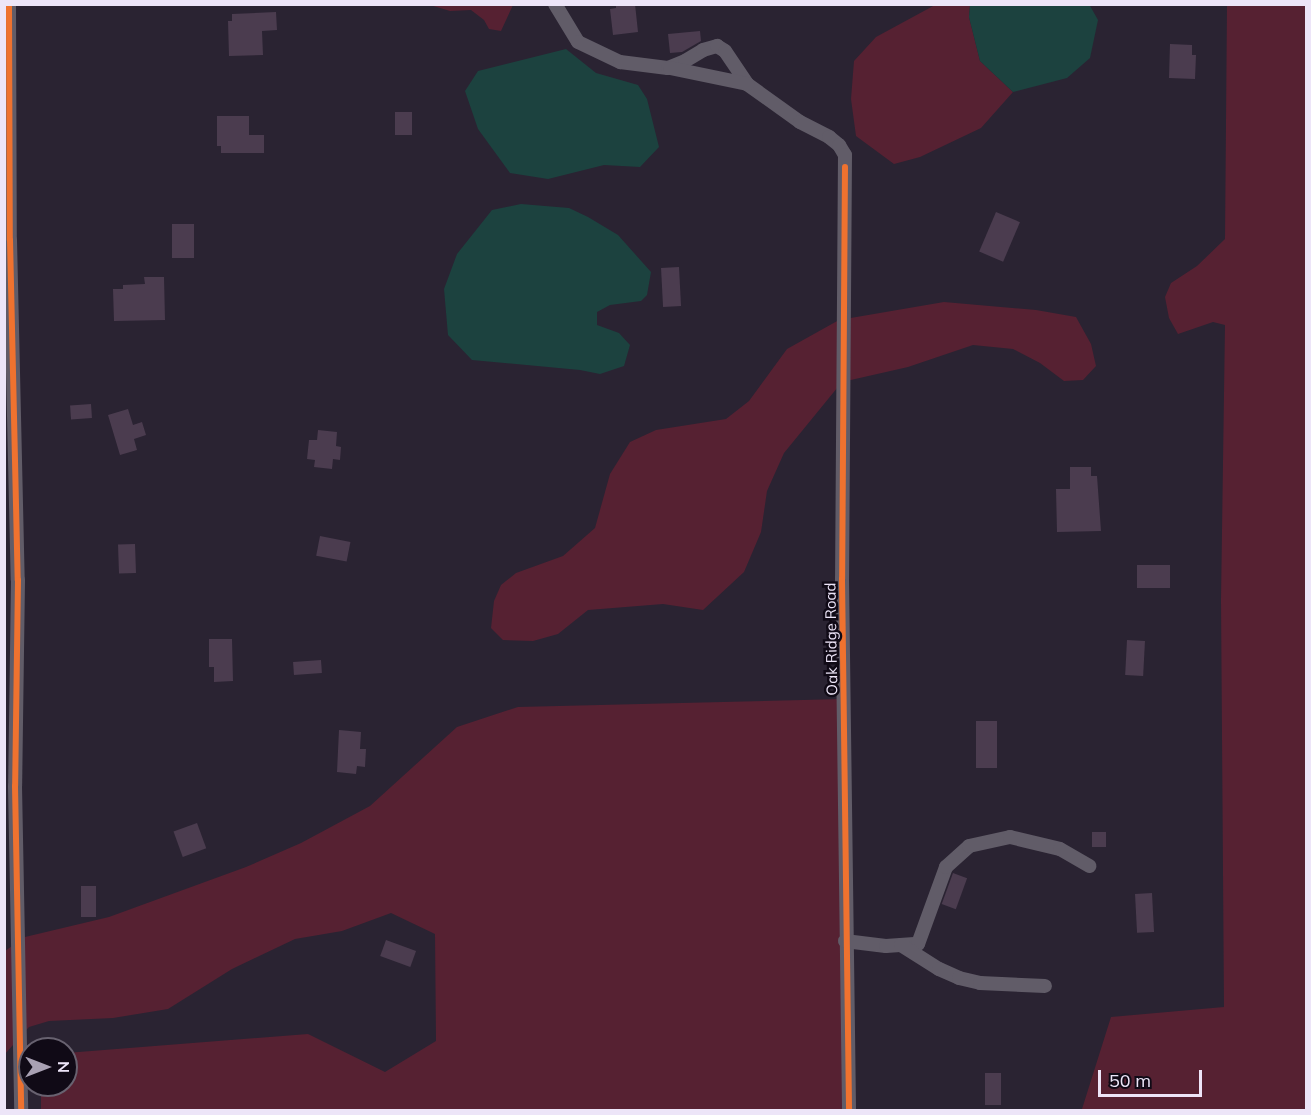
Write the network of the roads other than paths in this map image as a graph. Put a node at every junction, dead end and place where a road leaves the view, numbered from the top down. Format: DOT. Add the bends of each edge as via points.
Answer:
graph roads {
  1 [pos="9,4"];
  2 [pos="555,4"];
  3 [pos="668,68"];
  4 [pos="747,84"];
  5 [pos="7,211"];
  6 [pos="4,528"];
  7 [pos="17,536"];
  8 [pos="11,624"];
  9 [pos="1089,866"];
  10 [pos="845,941"];
  11 [pos="901,945"];
  12 [pos="1045,986"];
  13 [pos="21,1110"];
  14 [pos="849,1110"];
  1 -- 5 [label="street"];
  2 -- 3 [label="street" via="578,42 600,55 620,62"];
  3 -- 4 [label="street"];
  3 -- 4 [label="street" via="717,46 725,51"];
  4 -- 10 [label="street, Oak Ridge Road" via="840,145 844,155"];
  5 -- 7 [label="street"];
  6 -- 7 [label="street"];
  7 -- 8 [label="street"];
  8 -- 13 [label="street"];
  9 -- 11 [label="street" via="1060,849 1010,837 969,846 946,867 918,944"];
  10 -- 11 [label="street"];
  10 -- 14 [label="street, Oak Ridge Road"];
  11 -- 12 [label="street" via="959,978 980,983"];
}
